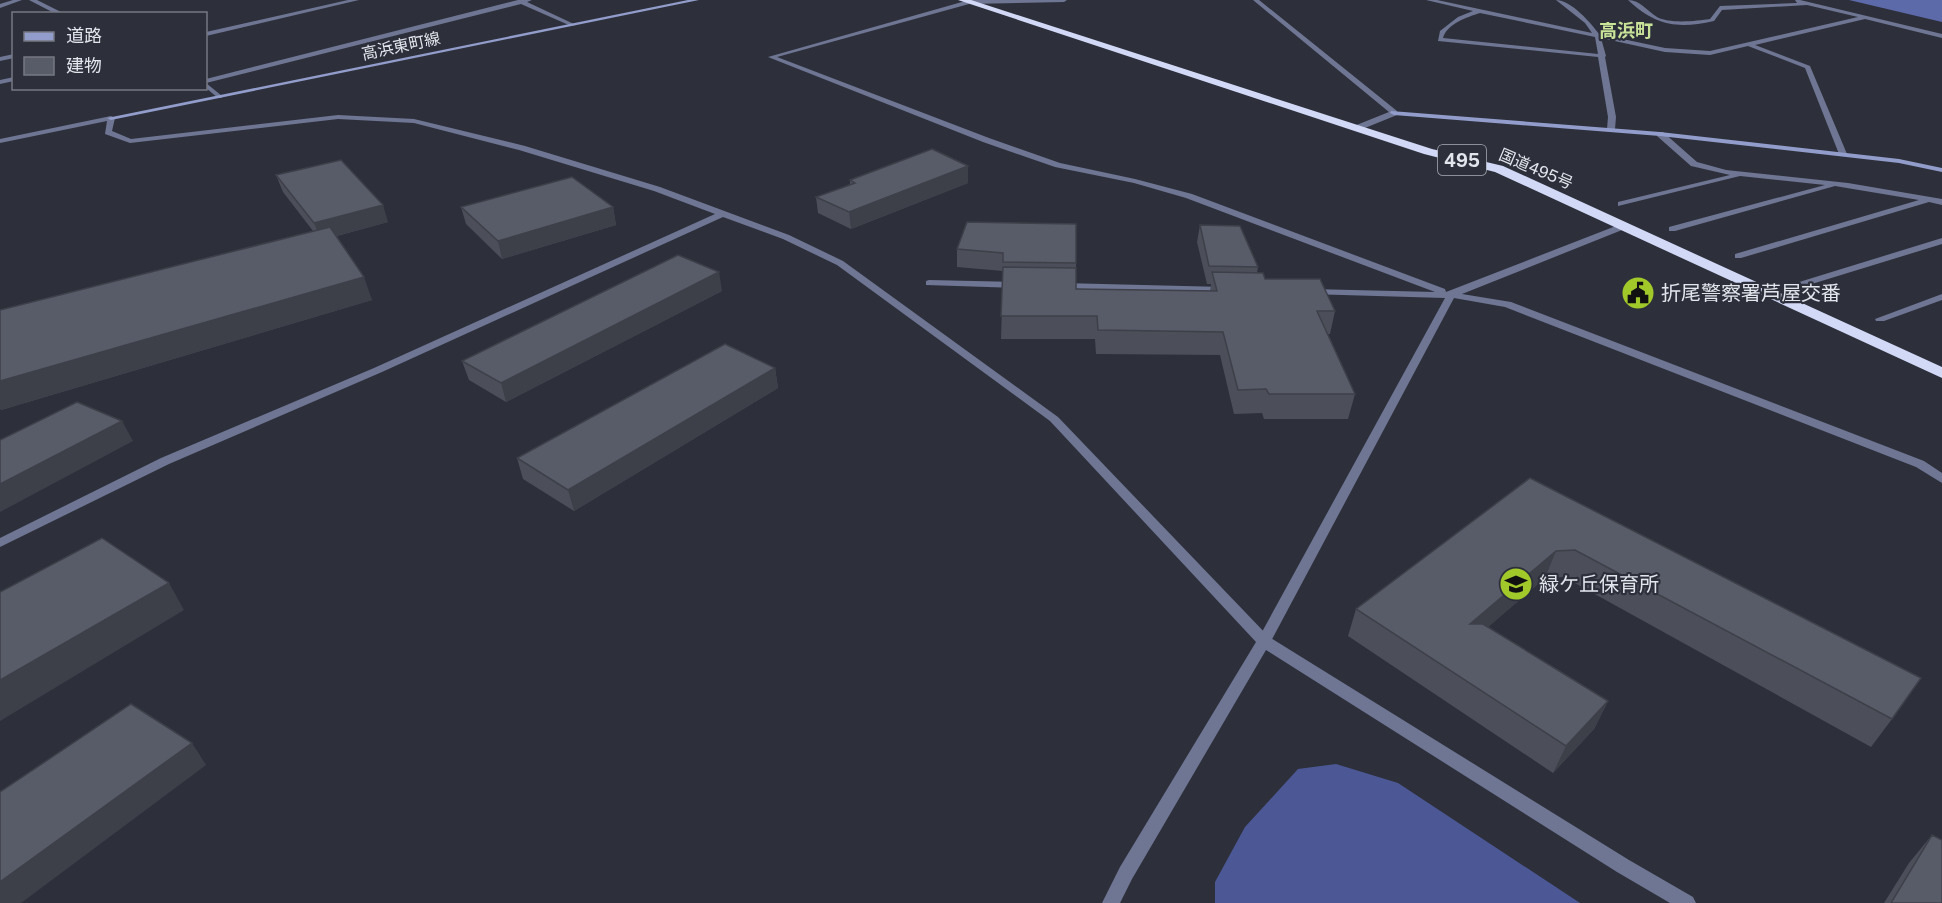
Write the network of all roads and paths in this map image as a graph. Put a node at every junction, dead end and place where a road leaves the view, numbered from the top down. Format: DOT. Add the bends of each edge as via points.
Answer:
graph roads {
  1 [pos="19,0"];
  2 [pos="32,0"];
  3 [pos="356,0"];
  4 [pos="529,0"];
  5 [pos="696,0"];
  6 [pos="1064,0"];
  7 [pos="1256,0"];
  8 [pos="1429,0"];
  9 [pos="1559,0"];
  10 [pos="1631,0"];
  11 [pos="1793,0"];
  12 [pos="518,1"];
  13 [pos="965,1"];
  14 [pos="317,3"];
  15 [pos="1805,3"];
  16 [pos="0,6"];
  17 [pos="326,7"];
  18 [pos="1479,11"];
  19 [pos="58,12"];
  20 [pos="1863,18"];
  21 [pos="573,25"];
  22 [pos="207,34"];
  23 [pos="1942,36"];
  24 [pos="1598,37"];
  25 [pos="1747,44"];
  26 [pos="1603,56"];
  27 [pos="207,81"];
  28 [pos="207,87"];
  29 [pos="220,97"];
  30 [pos="1394,113"];
  31 [pos="111,118"];
  32 [pos="1357,128"];
  33 [pos="1611,129"];
  34 [pos="1660,134"];
  35 [pos="0,141"];
  36 [pos="1843,154"];
  37 [pos="1942,170"];
  38 [pos="1745,174"];
  39 [pos="1838,184"];
  40 [pos="1930,200"];
  41 [pos="1942,202"];
  42 [pos="1621,204"];
  43 [pos="722,214"];
  44 [pos="1624,226"];
  45 [pos="1672,229"];
  46 [pos="1942,241"];
  47 [pos="1738,256"];
  48 [pos="929,283"];
  49 [pos="1024,285"];
  50 [pos="1799,285"];
  51 [pos="1047,286"];
  52 [pos="1237,290"];
  53 [pos="1297,292"];
  54 [pos="1451,295"];
  55 [pos="1942,297"];
  56 [pos="1880,319"];
  57 [pos="1942,373"];
  58 [pos="1942,479"];
  59 [pos="0,543"];
  60 [pos="1264,641"];
  61 [pos="1111,903"];
  62 [pos="1687,903"];
  1 -- 16 [label="street"];
  2 -- 19 [label="street"];
  3 -- 17 [label="street"];
  4 -- 12 [label="street"];
  5 -- 21 [label="main road, 高浜東町線"];
  6 -- 13 [label="street"];
  7 -- 30 [label="street"];
  8 -- 18 [label="street"];
  9 -- 24 [label="street" via="1587,22"];
  10 -- 15 [label="street" via="1654,18 1678,23 1712,20 1720,8 1733,5"];
  11 -- 15 [label="street"];
  12 -- 21 [label="street"];
  12 -- 27 [label="street"];
  13 -- 32 [label="highway, 国道495号 / 495"];
  13 -- 54 [label="street" via="771,57 986,140 1058,165 1189,196"];
  14 -- 17 [label="street"];
  15 -- 20 [label="street"];
  17 -- 22 [label="street"];
  18 -- 24 [label="street"];
  18 -- 26 [label="street" via="1460,18 1442,32 1440,40"];
  20 -- 23 [label="street"];
  20 -- 25 [label="street"];
  21 -- 29 [label="main road, 高浜東町線"];
  24 -- 25 [label="street" via="1684,52 1710,53"];
  24 -- 26 [label="street"];
  25 -- 36 [label="street" via="1808,67"];
  26 -- 33 [label="street"];
  28 -- 29 [label="street"];
  29 -- 31 [label="main road, 高浜東町線"];
  30 -- 32 [label="street"];
  30 -- 33 [label="main road"];
  31 -- 35 [label="street"];
  31 -- 43 [label="street" via="108,132 130,141 338,117 414,121 522,148 657,189"];
  32 -- 44 [label="highway, 国道495号 / 495" via="1428,152 1499,169"];
  33 -- 34 [label="main road"];
  34 -- 36 [label="main road"];
  34 -- 38 [label="street" via="1694,164"];
  36 -- 37 [label="main road"];
  38 -- 39 [label="street"];
  38 -- 42 [label="street"];
  39 -- 40 [label="street"];
  39 -- 45 [label="street"];
  40 -- 41 [label="street"];
  40 -- 47 [label="street"];
  43 -- 59 [label="street" via="378,370 165,461"];
  43 -- 60 [label="street" via="786,237 840,263 1054,419"];
  44 -- 54 [label="street"];
  44 -- 57 [label="highway, 国道495号 / 495"];
  46 -- 50 [label="street"];
  48 -- 49 [label="street"];
  51 -- 52 [label="street"];
  53 -- 54 [label="street"];
  54 -- 58 [label="street" via="1507,304 1920,465"];
  54 -- 60 [label="street"];
  55 -- 56 [label="street"];
  60 -- 61 [label="street"];
  60 -- 62 [label="street"];
}
